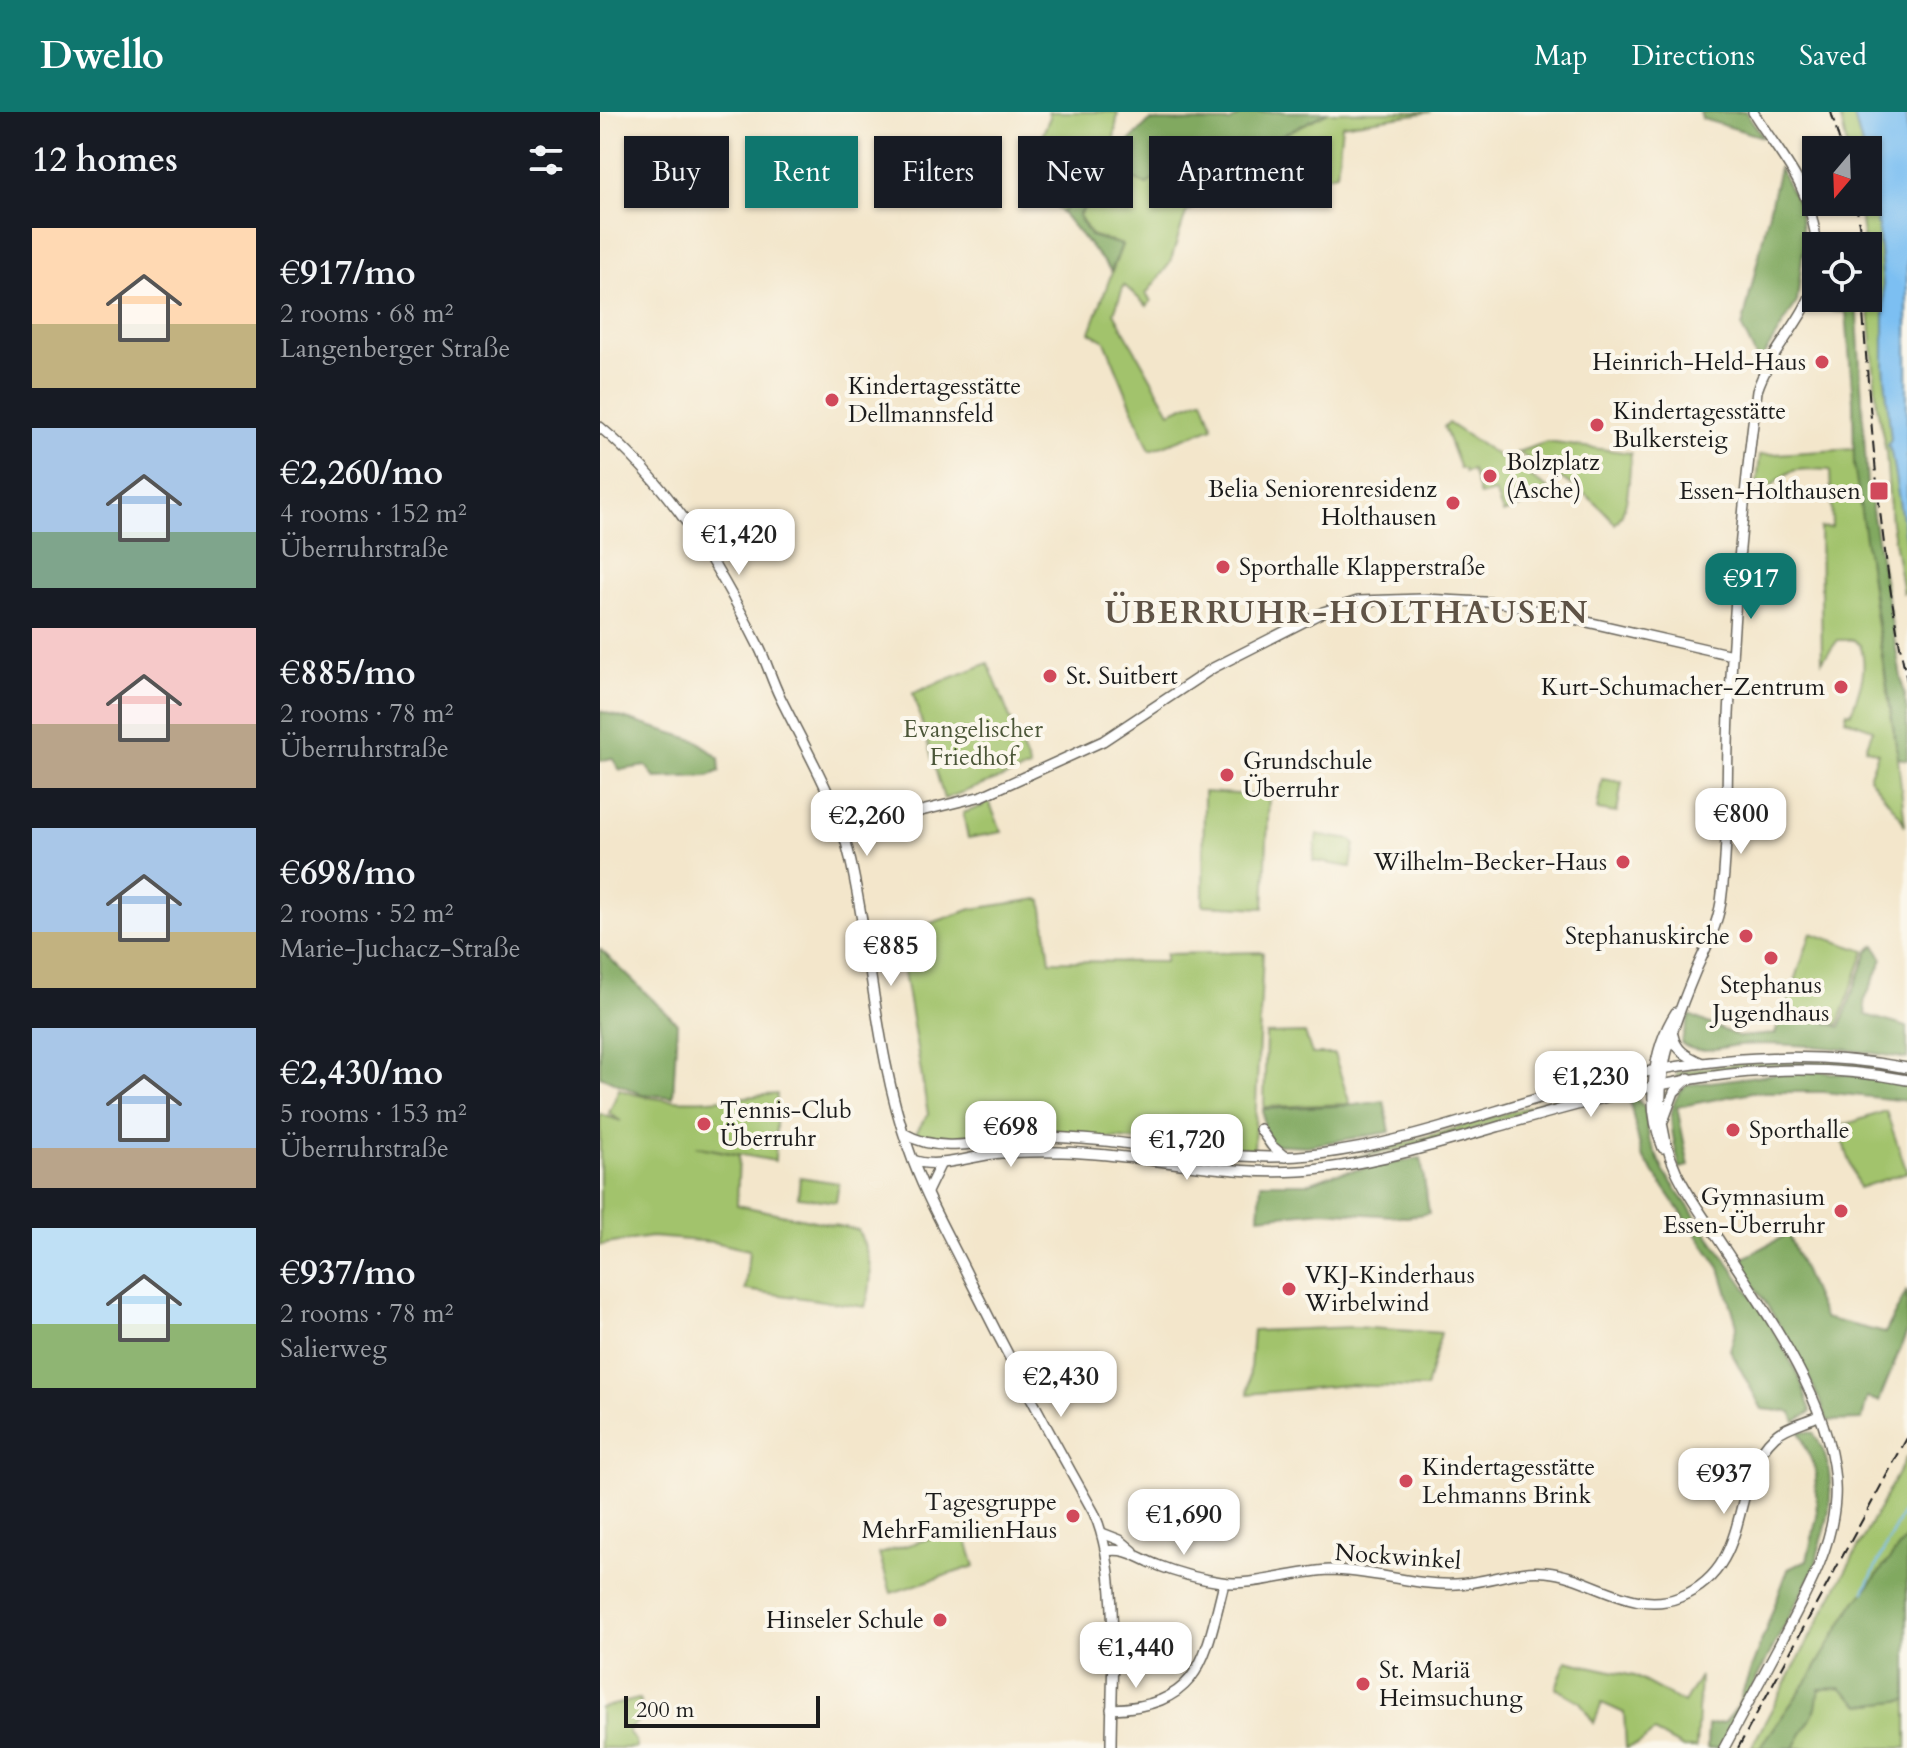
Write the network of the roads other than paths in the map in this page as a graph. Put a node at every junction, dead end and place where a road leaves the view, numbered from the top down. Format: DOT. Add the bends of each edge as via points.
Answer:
graph roads {
  1 [pos="1753,112"];
  2 [pos="1815,232"];
  3 [pos="1803,312"];
  4 [pos="600,427"];
  5 [pos="1732,655"];
  6 [pos="840,824"];
  7 [pos="1681,1006"];
  8 [pos="1673,1035"];
  9 [pos="1702,1063"];
  10 [pos="1907,1068"];
  11 [pos="1660,1070"];
  12 [pos="1689,1078"];
  13 [pos="1907,1080"];
  14 [pos="1658,1084"];
  15 [pos="1630,1091"];
  16 [pos="1653,1110"];
  17 [pos="1662,1124"];
  18 [pos="1260,1129"];
  19 [pos="905,1134"];
  20 [pos="939,1145"];
  21 [pos="1285,1157"];
  22 [pos="1669,1157"];
  23 [pos="913,1160"];
  24 [pos="941,1163"];
  25 [pos="927,1192"];
  26 [pos="1818,1416"];
  27 [pos="1102,1533"];
  28 [pos="1106,1551"];
  29 [pos="1135,1554"];
  30 [pos="1224,1583"];
  31 [pos="1111,1709"];
  32 [pos="1111,1748"];
  33 [pos="1724,1748"];
  1 -- 2 [label="main road" via="1806,193"];
  3 -- 5 [label="main road" via="1763,371 1757,391"];
  4 -- 6 [label="main road" via="658,483 708,553 759,647"];
  5 -- 6 [label="main road" via="1504,603 1363,600 1287,630 1200,676 1103,741 982,796"];
  5 -- 7 [label="main road" via="1720,908"];
  6 -- 19 [label="main road"];
  7 -- 8 [label="main road"];
  7 -- 11 [label="main road" via="1667,1028"];
  8 -- 9 [label="main road" via="1680,1051"];
  8 -- 11 [label="main road"];
  9 -- 10 [label="main road" via="1787,1055"];
  9 -- 11 [label="main road"];
  11 -- 14 [label="main road"];
  11 -- 21 [label="main road" via="1382,1143"];
  12 -- 13 [label="main road" via="1787,1068"];
  12 -- 14 [label="main road"];
  12 -- 17 [label="main road" via="1674,1092"];
  14 -- 15 [label="main road"];
  14 -- 16 [label="main road"];
  14 -- 17 [label="main road"];
  15 -- 16 [label="main road"];
  15 -- 24 [label="main road" via="1412,1151 1320,1169 1231,1170 1052,1152 1000,1153"];
  16 -- 22 [label="main road"];
  17 -- 22 [label="main road"];
  18 -- 21 [label="main road"];
  19 -- 20 [label="main road"];
  19 -- 23 [label="main road"];
  20 -- 21 [label="main road" via="1039,1136"];
  20 -- 23 [label="main road"];
  22 -- 26 [label="main road" via="1675,1175 1788,1347"];
  23 -- 24 [label="main road"];
  23 -- 25 [label="main road"];
  24 -- 25 [label="main road"];
  25 -- 27 [label="main road"];
  26 -- 30 [label="main road, Nockwinkel" via="1777,1433 1764,1447 1734,1539 1710,1577 1688,1594 1658,1603 1545,1572 1455,1584 1329,1570"];
  26 -- 33 [label="main road" via="1829,1444 1835,1487 1825,1544 1815,1578"];
  27 -- 28 [label="main road"];
  27 -- 29 [label="main road, Nockwinkel"];
  28 -- 29 [label="main road, Nockwinkel"];
  28 -- 31 [label="main road"];
  29 -- 30 [label="main road, Nockwinkel" via="1164,1568"];
  30 -- 31 [label="main road" via="1204,1660 1190,1680 1154,1704"];
  31 -- 32 [label="main road"];
}
